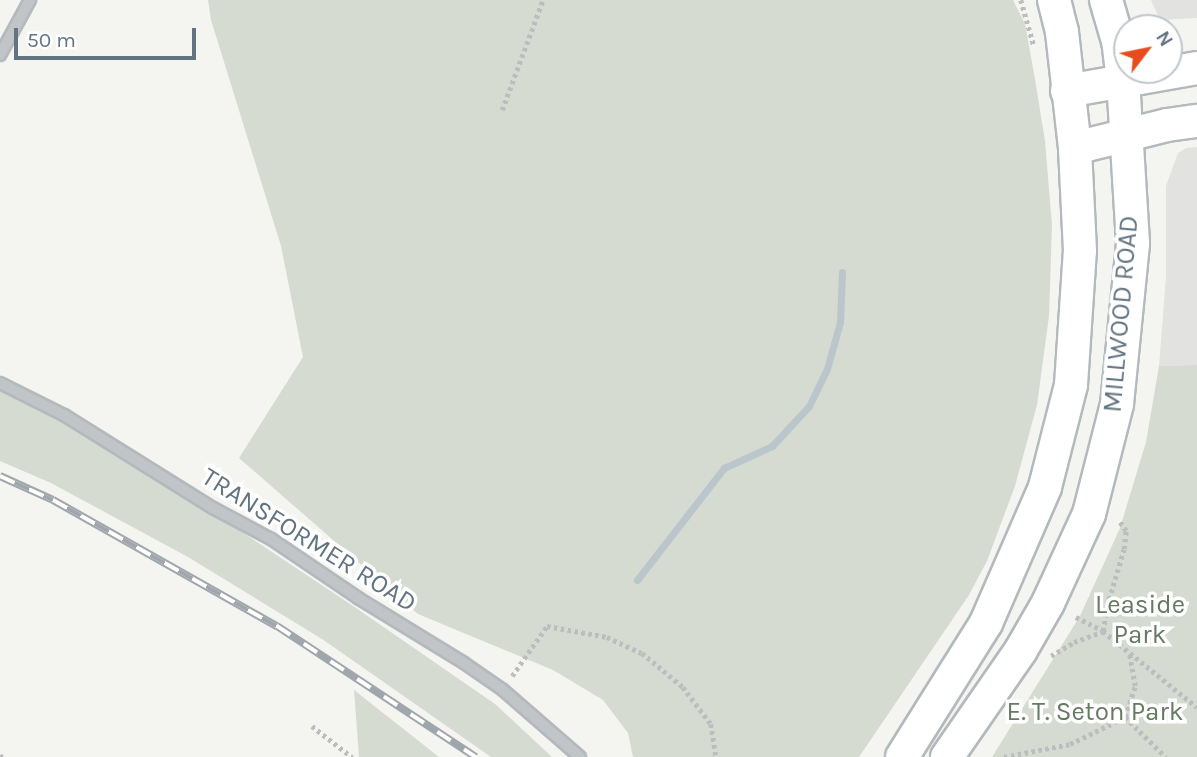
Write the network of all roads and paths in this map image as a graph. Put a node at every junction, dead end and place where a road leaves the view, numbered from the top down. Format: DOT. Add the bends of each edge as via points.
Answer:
graph roads {
  1 [pos="30,0"];
  2 [pos="543,0"];
  3 [pos="1021,0"];
  4 [pos="1054,0"];
  5 [pos="1106,0"];
  6 [pos="1113,24"];
  7 [pos="0,55"];
  8 [pos="1038,59"];
  9 [pos="1113,82"];
  10 [pos="1123,84"];
  11 [pos="1067,91"];
  12 [pos="502,110"];
  13 [pos="1197,121"];
  14 [pos="1126,135"];
  15 [pos="1075,148"];
  16 [pos="0,383"];
  17 [pos="1119,521"];
  18 [pos="1076,617"];
  19 [pos="1103,631"];
  20 [pos="1129,653"];
  21 [pos="1049,657"];
  22 [pos="503,690"];
  23 [pos="1197,707"];
  24 [pos="1125,717"];
  25 [pos="312,726"];
  26 [pos="352,757"];
  27 [pos="580,757"];
  28 [pos="716,757"];
  29 [pos="902,757"];
  30 [pos="947,757"];
  31 [pos="1004,757"];
  32 [pos="1166,757"];
  1 -- 7 [label="lane"];
  2 -- 12 [label="path"];
  3 -- 8 [label="path"];
  4 -- 11 [label="main road, MILLWOOD ROAD"];
  5 -- 6 [label="main road, MILLWOOD ROAD"];
  9 -- 11 [label="main road"];
  10 -- 14 [label="main road, MILLWOOD ROAD"];
  11 -- 15 [label="main road, MILLWOOD ROAD"];
  13 -- 14 [label="main road"];
  14 -- 15 [label="main road"];
  14 -- 30 [label="main road, MILLWOOD ROAD" via="1133,243 1119,394 1089,514 1021,650"];
  15 -- 29 [label="main road, MILLWOOD ROAD" via="1080,251 1072,377 1045,487 982,632"];
  16 -- 22 [label="lane, TRANSFORMER ROAD" via="64,415 271,539"];
  17 -- 19 [label="path" via="1126,531 1124,549"];
  18 -- 19 [label="path"];
  19 -- 20 [label="path"];
  19 -- 21 [label="path"];
  20 -- 23 [label="path"];
  20 -- 24 [label="path" via="1135,686"];
  22 -- 27 [label="lane, TRANSFORMER ROAD"];
  22 -- 28 [label="path" via="547,626 607,637 642,653 670,674 711,724"];
  24 -- 31 [label="path" via="1070,744"];
  24 -- 32 [label="path"];
  25 -- 26 [label="path"];
}
